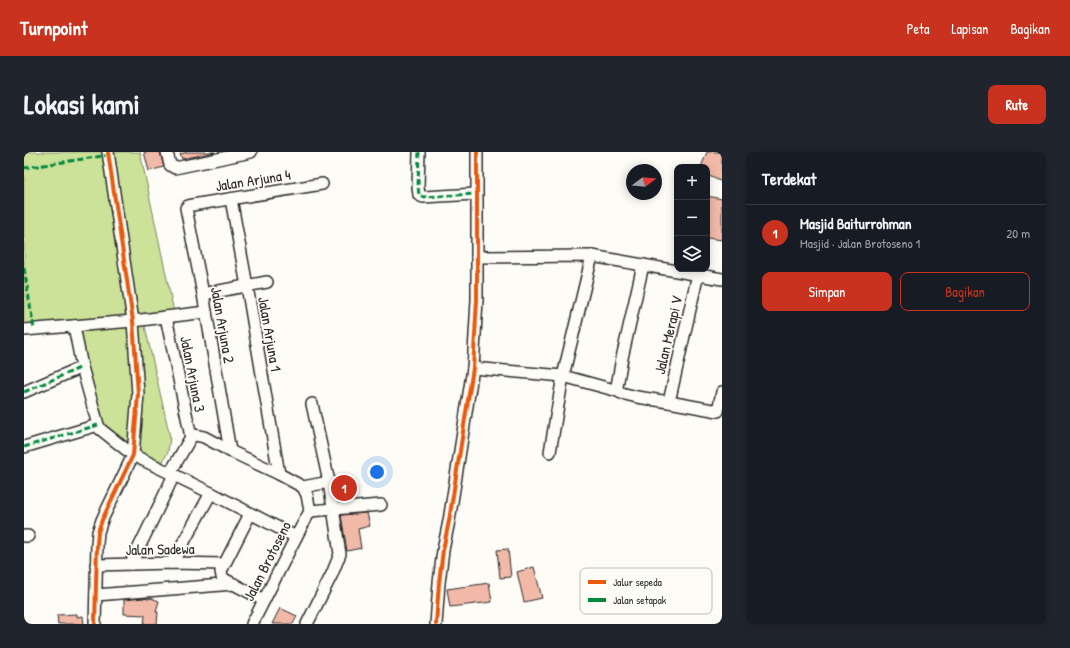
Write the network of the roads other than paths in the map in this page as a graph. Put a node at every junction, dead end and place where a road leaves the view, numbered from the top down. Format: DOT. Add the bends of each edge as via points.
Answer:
graph roads {
  1 [pos="108,152"];
  2 [pos="167,152"];
  3 [pos="251,152"];
  4 [pos="418,152"];
  5 [pos="477,152"];
  6 [pos="322,184"];
  7 [pos="476,194"];
  8 [pos="231,199"];
  9 [pos="188,206"];
  10 [pos="592,256"];
  11 [pos="477,257"];
  12 [pos="644,265"];
  13 [pos="698,274"];
  14 [pos="722,279"];
  15 [pos="266,282"];
  16 [pos="247,286"];
  17 [pos="203,294"];
  18 [pos="206,312"];
  19 [pos="166,317"];
  20 [pos="134,321"];
  21 [pos="74,326"];
  22 [pos="24,330"];
  23 [pos="82,367"];
  24 [pos="473,368"];
  25 [pos="564,376"];
  26 [pos="618,391"];
  27 [pos="24,392"];
  28 [pos="722,392"];
  29 [pos="669,402"];
  30 [pos="312,404"];
  31 [pos="720,412"];
  32 [pos="98,425"];
  33 [pos="191,437"];
  34 [pos="24,447"];
  35 [pos="230,451"];
  36 [pos="550,452"];
  37 [pos="133,455"];
  38 [pos="172,474"];
  39 [pos="279,474"];
  40 [pos="329,482"];
  41 [pos="303,487"];
  42 [pos="211,493"];
  43 [pos="381,504"];
  44 [pos="333,509"];
  45 [pos="310,511"];
  46 [pos="250,514"];
  47 [pos="296,537"];
  48 [pos="172,563"];
  49 [pos="131,564"];
  50 [pos="224,564"];
  51 [pos="96,565"];
  52 [pos="234,584"];
  53 [pos="96,595"];
  54 [pos="264,600"];
  55 [pos="95,624"];
  56 [pos="252,624"];
  57 [pos="307,624"];
  58 [pos="436,624"];
  1 -- 20 [label="street"];
  2 -- 3 [label="street" via="170,165 174,168"];
  4 -- 7 [label="street" via="419,195 423,197"];
  5 -- 7 [label="street"];
  6 -- 8 [label="street, Jalan Arjuna 4"];
  7 -- 11 [label="street"];
  8 -- 9 [label="street, Jalan Arjuna 4"];
  8 -- 16 [label="street, Jalan Arjuna 1"];
  9 -- 17 [label="street, Jalan Arjuna 2" via="186,208"];
  10 -- 11 [label="street"];
  10 -- 12 [label="street"];
  10 -- 25 [label="street"];
  11 -- 24 [label="street"];
  12 -- 13 [label="street"];
  12 -- 26 [label="street" via="622,358"];
  13 -- 14 [label="street"];
  13 -- 29 [label="street, Jalan Merapi V"];
  15 -- 16 [label="street"];
  16 -- 17 [label="street"];
  16 -- 39 [label="street, Jalan Arjuna 1"];
  17 -- 18 [label="street, Jalan Arjuna 2"];
  18 -- 19 [label="street"];
  18 -- 35 [label="street, Jalan Arjuna 2"];
  19 -- 20 [label="street"];
  19 -- 33 [label="street, Jalan Arjuna 3"];
  20 -- 21 [label="street"];
  20 -- 37 [label="street" via="138,394"];
  21 -- 22 [label="street"];
  21 -- 23 [label="street"];
  23 -- 27 [label="street"];
  23 -- 32 [label="street"];
  24 -- 25 [label="street"];
  24 -- 58 [label="street" via="443,550"];
  25 -- 26 [label="street"];
  25 -- 36 [label="street"];
  26 -- 29 [label="street" via="637,398"];
  28 -- 31 [label="street"];
  29 -- 31 [label="street"];
  30 -- 40 [label="street"];
  32 -- 34 [label="street"];
  32 -- 37 [label="street"];
  33 -- 35 [label="street" via="204,437"];
  33 -- 38 [label="street"];
  35 -- 39 [label="street"];
  37 -- 38 [label="street"];
  37 -- 51 [label="street" via="102,520 98,532"];
  38 -- 42 [label="street"];
  38 -- 49 [label="street"];
  39 -- 41 [label="street"];
  40 -- 41 [label="street"];
  40 -- 44 [label="street"];
  41 -- 45 [label="street"];
  42 -- 46 [label="street"];
  42 -- 48 [label="street"];
  43 -- 44 [label="street"];
  44 -- 45 [label="street"];
  44 -- 57 [label="street" via="339,557"];
  45 -- 47 [label="street, Jalan Brotoseno"];
  46 -- 47 [label="street"];
  46 -- 50 [label="street"];
  47 -- 54 [label="street, Jalan Brotoseno"];
  48 -- 49 [label="street, Jalan Sadewa"];
  48 -- 50 [label="street, Jalan Sadewa"];
  49 -- 51 [label="street, Jalan Sadewa"];
  50 -- 52 [label="street" via="222,577"];
  51 -- 53 [label="street"];
  52 -- 53 [label="street"];
  52 -- 54 [label="street"];
  53 -- 55 [label="street"];
  54 -- 56 [label="street, Jalan Brotoseno"];
}
